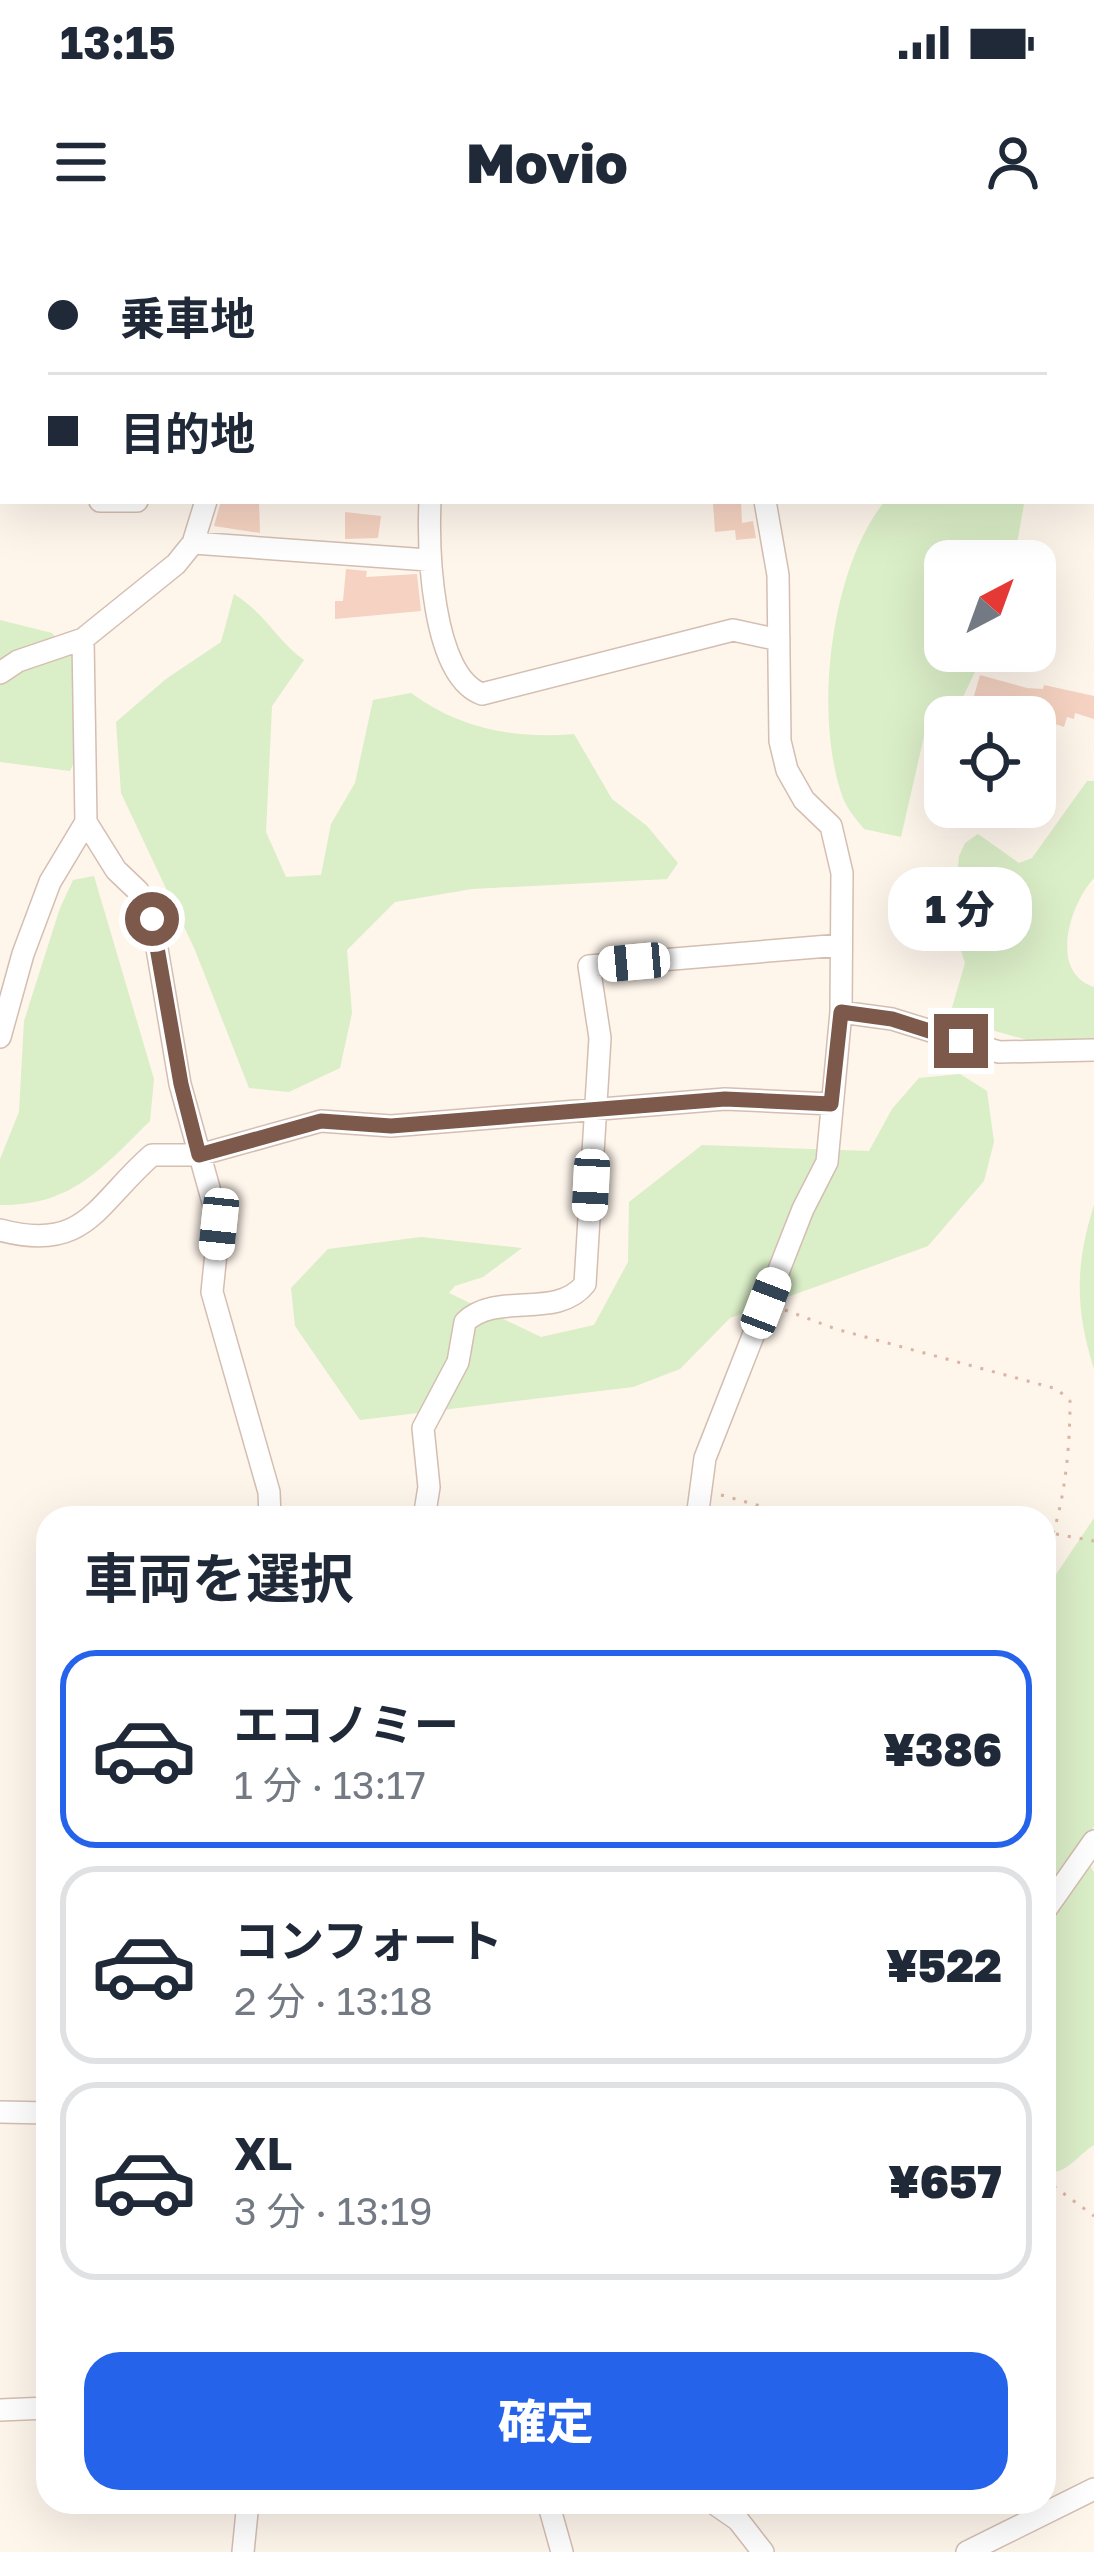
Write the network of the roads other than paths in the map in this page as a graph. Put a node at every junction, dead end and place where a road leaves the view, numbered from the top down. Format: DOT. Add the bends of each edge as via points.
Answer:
graph roads {
  1 [pos="205,504"];
  2 [pos="430,504"];
  3 [pos="766,504"];
  4 [pos="193,543"];
  5 [pos="428,560"];
  6 [pos="83,639"];
  7 [pos="779,640"];
  8 [pos="0,674"];
  9 [pos="86,822"];
  10 [pos="842,945"];
  11 [pos="841,1012"];
  12 [pos="0,1037"];
  13 [pos="1094,1050"];
  14 [pos="831,1104"];
  15 [pos="594,1110"];
  16 [pos="199,1155"];
  17 [pos="0,1230"];
  18 [pos="270,1506"];
  19 [pos="426,1506"];
  20 [pos="700,1506"];
  21 [pos="1094,1840"];
  22 [pos="1056,1895"];
  23 [pos="0,2112"];
  24 [pos="36,2113"];
  25 [pos="36,2408"];
  26 [pos="0,2410"];
  27 [pos="1094,2489"];
  28 [pos="1056,2508"];
  29 [pos="247,2514"];
  30 [pos="551,2514"];
  31 [pos="729,2514"];
  32 [pos="1044,2514"];
  33 [pos="243,2552"];
  34 [pos="562,2552"];
  35 [pos="763,2552"];
  36 [pos="967,2552"];
  1 -- 4 [label="street"];
  2 -- 5 [label="street"];
  3 -- 7 [label="street"];
  4 -- 5 [label="street"];
  4 -- 6 [label="street"];
  5 -- 7 [label="street" via="450,663 482,694 733,631"];
  6 -- 8 [label="street"];
  6 -- 9 [label="street"];
  7 -- 10 [label="street" via="780,741 804,800 832,826 842,873"];
  9 -- 12 [label="street" via="50,883"];
  9 -- 16 [label="street" via="152,919"];
  10 -- 11 [label="street"];
  10 -- 15 [label="street" via="590,966 600,1039"];
  11 -- 13 [label="street" via="999,1052"];
  11 -- 14 [label="street"];
  14 -- 15 [label="street" via="725,1099"];
  14 -- 20 [label="street" via="827,1162 705,1458"];
  15 -- 16 [label="street" via="391,1126 321,1121"];
  15 -- 19 [label="street" via="584,1284 570,1298 483,1311 465,1322 458,1362 423,1428"];
  16 -- 17 [label="street" via="152,1155 92,1220 64,1235"];
  16 -- 18 [label="street" via="219,1224 212,1292"];
  21 -- 22 [label="street"];
  23 -- 24 [label="street"];
  25 -- 26 [label="street"];
  27 -- 28 [label="street"];
  29 -- 33 [label="street"];
  30 -- 34 [label="street"];
  31 -- 35 [label="street"];
  32 -- 36 [label="street"];
}
